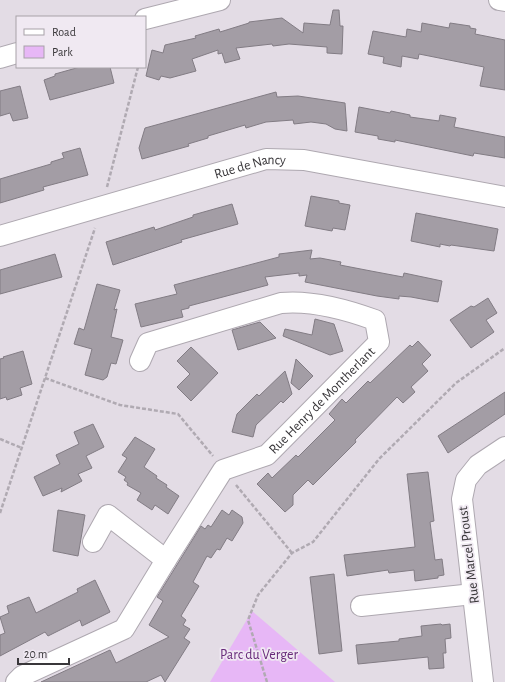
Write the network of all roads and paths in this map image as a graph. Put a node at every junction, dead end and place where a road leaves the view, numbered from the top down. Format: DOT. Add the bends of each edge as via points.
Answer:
graph roads {
  1 [pos="220,0"];
  2 [pos="499,0"];
  3 [pos="505,1"];
  4 [pos="146,19"];
  5 [pos="16,53"];
  6 [pos="0,58"];
  7 [pos="138,68"];
  8 [pos="505,197"];
  9 [pos="102,206"];
  10 [pos="0,236"];
  11 [pos="505,348"];
  12 [pos="140,361"];
  13 [pos="45,378"];
  14 [pos="0,439"];
  15 [pos="505,447"];
  16 [pos="22,448"];
  17 [pos="223,470"];
  18 [pos="0,513"];
  19 [pos="93,542"];
  20 [pos="292,553"];
  21 [pos="166,560"];
  22 [pos="473,594"];
  23 [pos="362,606"];
  24 [pos="16,682"];
  25 [pos="267,682"];
  26 [pos="483,682"];
  1 -- 4 [label="street"];
  2 -- 3 [label="street"];
  5 -- 6 [label="street"];
  7 -- 9 [label="path"];
  8 -- 9 [label="street, Rue de Nancy" via="304,160 266,159"];
  9 -- 10 [label="street, Rue de Nancy"];
  9 -- 13 [label="path"];
  11 -- 20 [label="path" via="456,383 379,459 313,542"];
  12 -- 17 [label="street, Rue Henry de Montherlant" via="148,343 281,303 297,302 350,311 375,320 379,342 267,455"];
  13 -- 16 [label="path"];
  13 -- 17 [label="path" via="120,405 178,414"];
  14 -- 16 [label="path"];
  15 -- 22 [label="street, Rue Marcel Proust" via="478,465 466,480 462,499"];
  16 -- 18 [label="path"];
  17 -- 20 [label="path"];
  17 -- 21 [label="street"];
  19 -- 21 [label="street" via="108,515"];
  20 -- 25 [label="path" via="258,595 248,620"];
  21 -- 24 [label="street" via="124,629 22,676"];
  22 -- 23 [label="street"];
  22 -- 26 [label="street, Rue Marcel Proust"];
}
